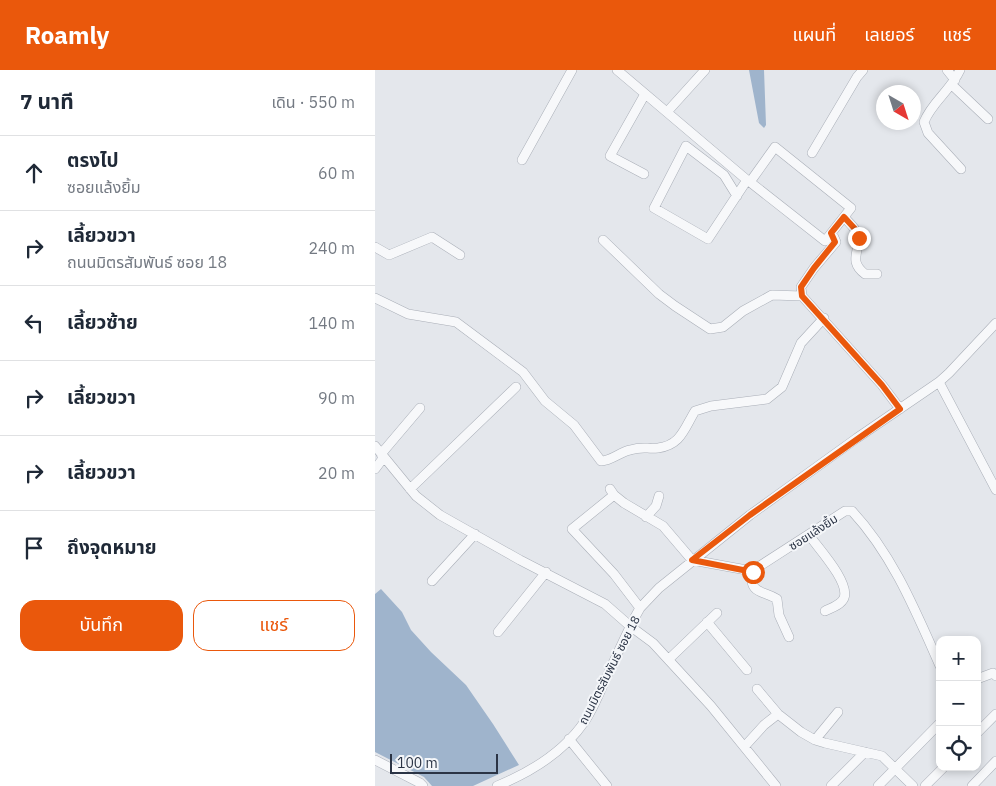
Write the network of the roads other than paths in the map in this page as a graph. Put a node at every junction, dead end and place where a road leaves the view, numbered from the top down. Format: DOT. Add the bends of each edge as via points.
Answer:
graph roads {
  1 [pos="572,70"];
  2 [pos="617,70"];
  3 [pos="705,70"];
  4 [pos="863,70"];
  5 [pos="947,70"];
  6 [pos="960,70"];
  7 [pos="954,82"];
  8 [pos="645,94"];
  9 [pos="667,112"];
  10 [pos="989,118"];
  11 [pos="812,153"];
  12 [pos="522,160"];
  13 [pos="961,169"];
  14 [pos="645,174"];
  15 [pos="748,181"];
  16 [pos="737,196"];
  17 [pos="844,217"];
  18 [pos="831,233"];
  19 [pos="603,240"];
  20 [pos="375,247"];
  21 [pos="460,255"];
  22 [pos="877,274"];
  23 [pos="802,296"];
  24 [pos="375,298"];
  25 [pos="824,318"];
  26 [pos="996,323"];
  27 [pos="939,382"];
  28 [pos="516,387"];
  29 [pos="420,408"];
  30 [pos="900,409"];
  31 [pos="375,446"];
  32 [pos="383,455"];
  33 [pos="375,469"];
  34 [pos="410,489"];
  35 [pos="996,490"];
  36 [pos="659,496"];
  37 [pos="646,517"];
  38 [pos="475,534"];
  39 [pos="809,535"];
  40 [pos="692,560"];
  41 [pos="546,572"];
  42 [pos="753,572"];
  43 [pos="432,581"];
  44 [pos="640,608"];
  45 [pos="825,611"];
  46 [pos="717,613"];
  47 [pos="707,622"];
  48 [pos="630,626"];
  49 [pos="498,632"];
  50 [pos="789,637"];
  51 [pos="936,657"];
  52 [pos="669,659"];
  53 [pos="747,670"];
  54 [pos="996,676"];
  55 [pos="981,681"];
  56 [pos="757,688"];
  57 [pos="838,712"];
  58 [pos="778,714"];
  59 [pos="996,714"];
  60 [pos="937,726"];
  61 [pos="981,729"];
  62 [pos="569,739"];
  63 [pos="815,740"];
  64 [pos="745,746"];
  65 [pos="865,752"];
  66 [pos="375,760"];
  67 [pos="996,761"];
  68 [pos="896,769"];
  69 [pos="940,771"];
  70 [pos="423,786"];
  71 [pos="497,786"];
  72 [pos="607,786"];
  73 [pos="776,786"];
  74 [pos="831,786"];
  75 [pos="878,786"];
  76 [pos="913,786"];
  77 [pos="925,786"];
  78 [pos="972,786"];
  1 -- 12 [label="street"];
  2 -- 8 [label="street"];
  3 -- 9 [label="street"];
  4 -- 11 [label="street"];
  5 -- 7 [label="street"];
  6 -- 7 [label="street"];
  7 -- 10 [label="street"];
  7 -- 13 [label="street" via="929,110 924,122 928,133"];
  8 -- 9 [label="street"];
  8 -- 14 [label="street" via="610,156"];
  9 -- 15 [label="street"];
  15 -- 16 [label="street"];
  15 -- 17 [label="street" via="775,147 851,208"];
  15 -- 18 [label="street" via="825,241"];
  16 -- 16 [label="street" via="708,239 654,208 686,146 724,175"];
  17 -- 18 [label="street"];
  17 -- 22 [label="street" via="859,238 855,258 858,265 865,274"];
  18 -- 23 [label="street" via="835,242 801,287"];
  19 -- 23 [label="street" via="659,294 710,329 723,327 743,310 772,295"];
  20 -- 21 [label="street" via="389,255 432,237"];
  23 -- 25 [label="street"];
  24 -- 25 [label="street" via="408,314 456,322 523,372 545,401 574,425 601,460 641,446 657,448 674,444 695,412 711,406 767,399 782,387 801,343"];
  25 -- 30 [label="street"];
  26 -- 27 [label="street, ถนนมิตรสัมพันธ์ ซอย 18"];
  27 -- 30 [label="street, ถนนมิตรสัมพันธ์ ซอย 18"];
  27 -- 35 [label="street"];
  28 -- 34 [label="street"];
  29 -- 32 [label="street"];
  30 -- 40 [label="street, ถนนมิตรสัมพันธ์ ซอย 18"];
  31 -- 32 [label="street"];
  32 -- 33 [label="street"];
  32 -- 34 [label="street"];
  34 -- 38 [label="street" via="440,514"];
  36 -- 37 [label="street" via="656,506"];
  37 -- 40 [label="street" via="663,526"];
  37 -- 44 [label="street" via="612,492 572,529"];
  38 -- 41 [label="street"];
  38 -- 43 [label="street"];
  39 -- 42 [label="street, ซอยแล้งยิ้ม"];
  39 -- 45 [label="street" via="841,579 843,600"];
  39 -- 51 [label="street, ซอยแล้งยิ้ม" via="845,511 852,511 878,544 909,596"];
  40 -- 42 [label="street"];
  40 -- 44 [label="street, ถนนมิตรสัมพันธ์ ซอย 18"];
  41 -- 48 [label="street" via="605,604"];
  41 -- 49 [label="street"];
  42 -- 50 [label="street" via="754,588 777,599 779,615"];
  44 -- 48 [label="street, ถนนมิตรสัมพันธ์ ซอย 18"];
  46 -- 47 [label="street"];
  47 -- 52 [label="street"];
  47 -- 53 [label="street"];
  48 -- 52 [label="street"];
  48 -- 62 [label="street, ถนนมิตรสัมพันธ์ ซอย 18" via="585,720"];
  52 -- 64 [label="street"];
  54 -- 55 [label="street" via="993,674"];
  56 -- 58 [label="street"];
  57 -- 63 [label="street"];
  58 -- 63 [label="street"];
  58 -- 64 [label="street"];
  59 -- 61 [label="street"];
  60 -- 68 [label="street"];
  62 -- 71 [label="street, ถนนมิตรสัมพันธ์ ซอย 18" via="537,766"];
  62 -- 72 [label="street"];
  63 -- 65 [label="street"];
  64 -- 73 [label="street"];
  65 -- 68 [label="street" via="882,756"];
  65 -- 74 [label="street"];
  66 -- 70 [label="street"];
  67 -- 78 [label="street"];
  68 -- 75 [label="street"];
  68 -- 76 [label="street"];
  69 -- 77 [label="street"];
}
